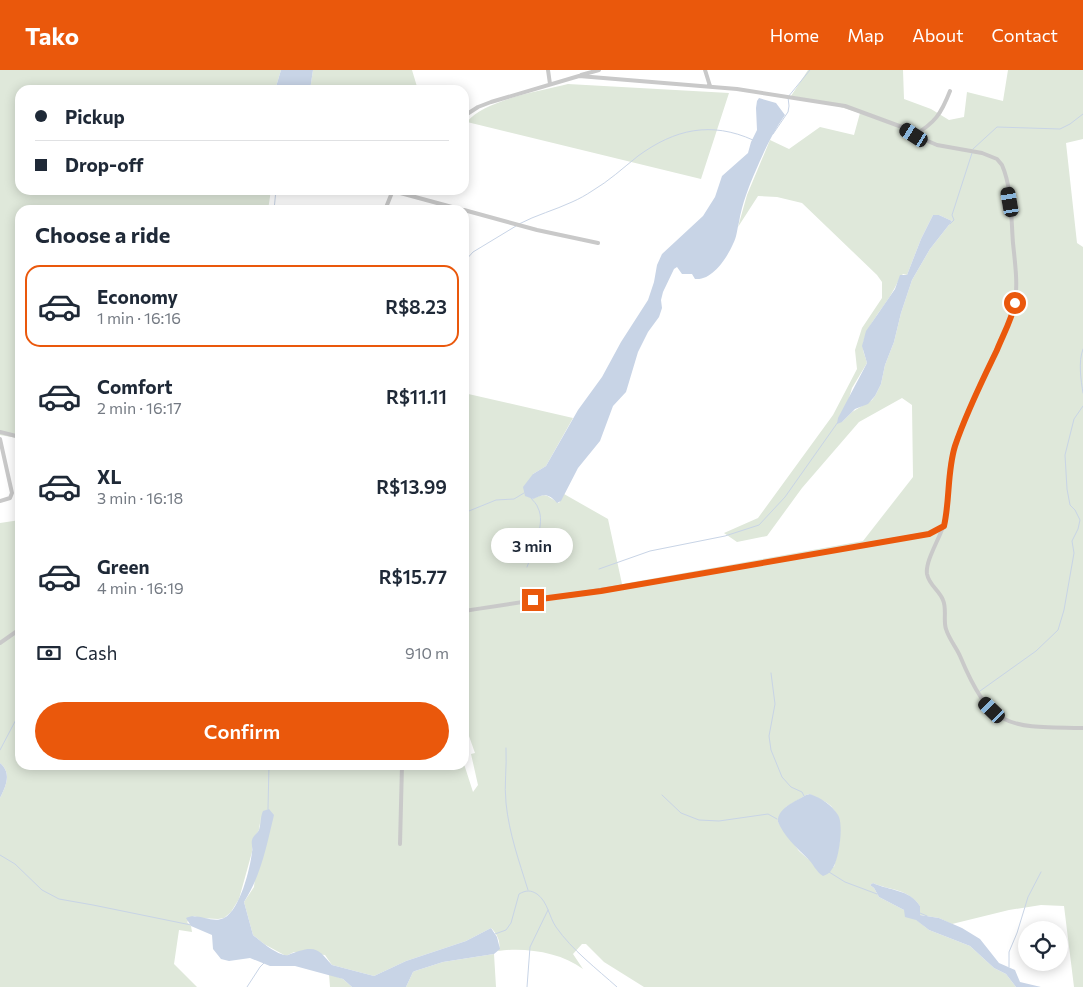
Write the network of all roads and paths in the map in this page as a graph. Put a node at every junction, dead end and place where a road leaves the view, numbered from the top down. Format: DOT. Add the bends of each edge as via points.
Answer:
graph roads {
  1 [pos="548,70"];
  2 [pos="599,70"];
  3 [pos="705,70"];
  4 [pos="579,76"];
  5 [pos="550,84"];
  6 [pos="710,86"];
  7 [pos="950,92"];
  8 [pos="469,113"];
  9 [pos="914,135"];
  10 [pos="410,195"];
  11 [pos="446,205"];
  12 [pos="469,212"];
  13 [pos="598,243"];
  14 [pos="0,432"];
  15 [pos="15,436"];
  16 [pos="0,439"];
  17 [pos="0,501"];
  18 [pos="944,526"];
  19 [pos="469,610"];
  20 [pos="15,632"];
  21 [pos="0,643"];
  22 [pos="1083,728"];
  23 [pos="402,770"];
  24 [pos="400,844"];
  1 -- 5 [label="street"];
  2 -- 4 [label="street"];
  3 -- 6 [label="street"];
  4 -- 5 [label="street"];
  4 -- 6 [label="street"];
  5 -- 8 [label="street" via="491,102"];
  6 -- 9 [label="street" via="845,106 902,127"];
  7 -- 9 [label="street" via="934,121"];
  9 -- 18 [label="street" via="938,145 982,153 997,160 1004,170 1012,211 1016,280 1014,309 955,445"];
  10 -- 11 [label="street"];
  12 -- 13 [label="street"];
  14 -- 15 [label="street"];
  16 -- 17 [label="street" via="12,493 10,498"];
  18 -- 19 [label="street" via="929,534 800,557"];
  18 -- 22 [label="street" via="927,573 944,601 945,628 983,701 1000,717 1016,724"];
  20 -- 21 [label="street"];
  23 -- 24 [label="street"];
}
